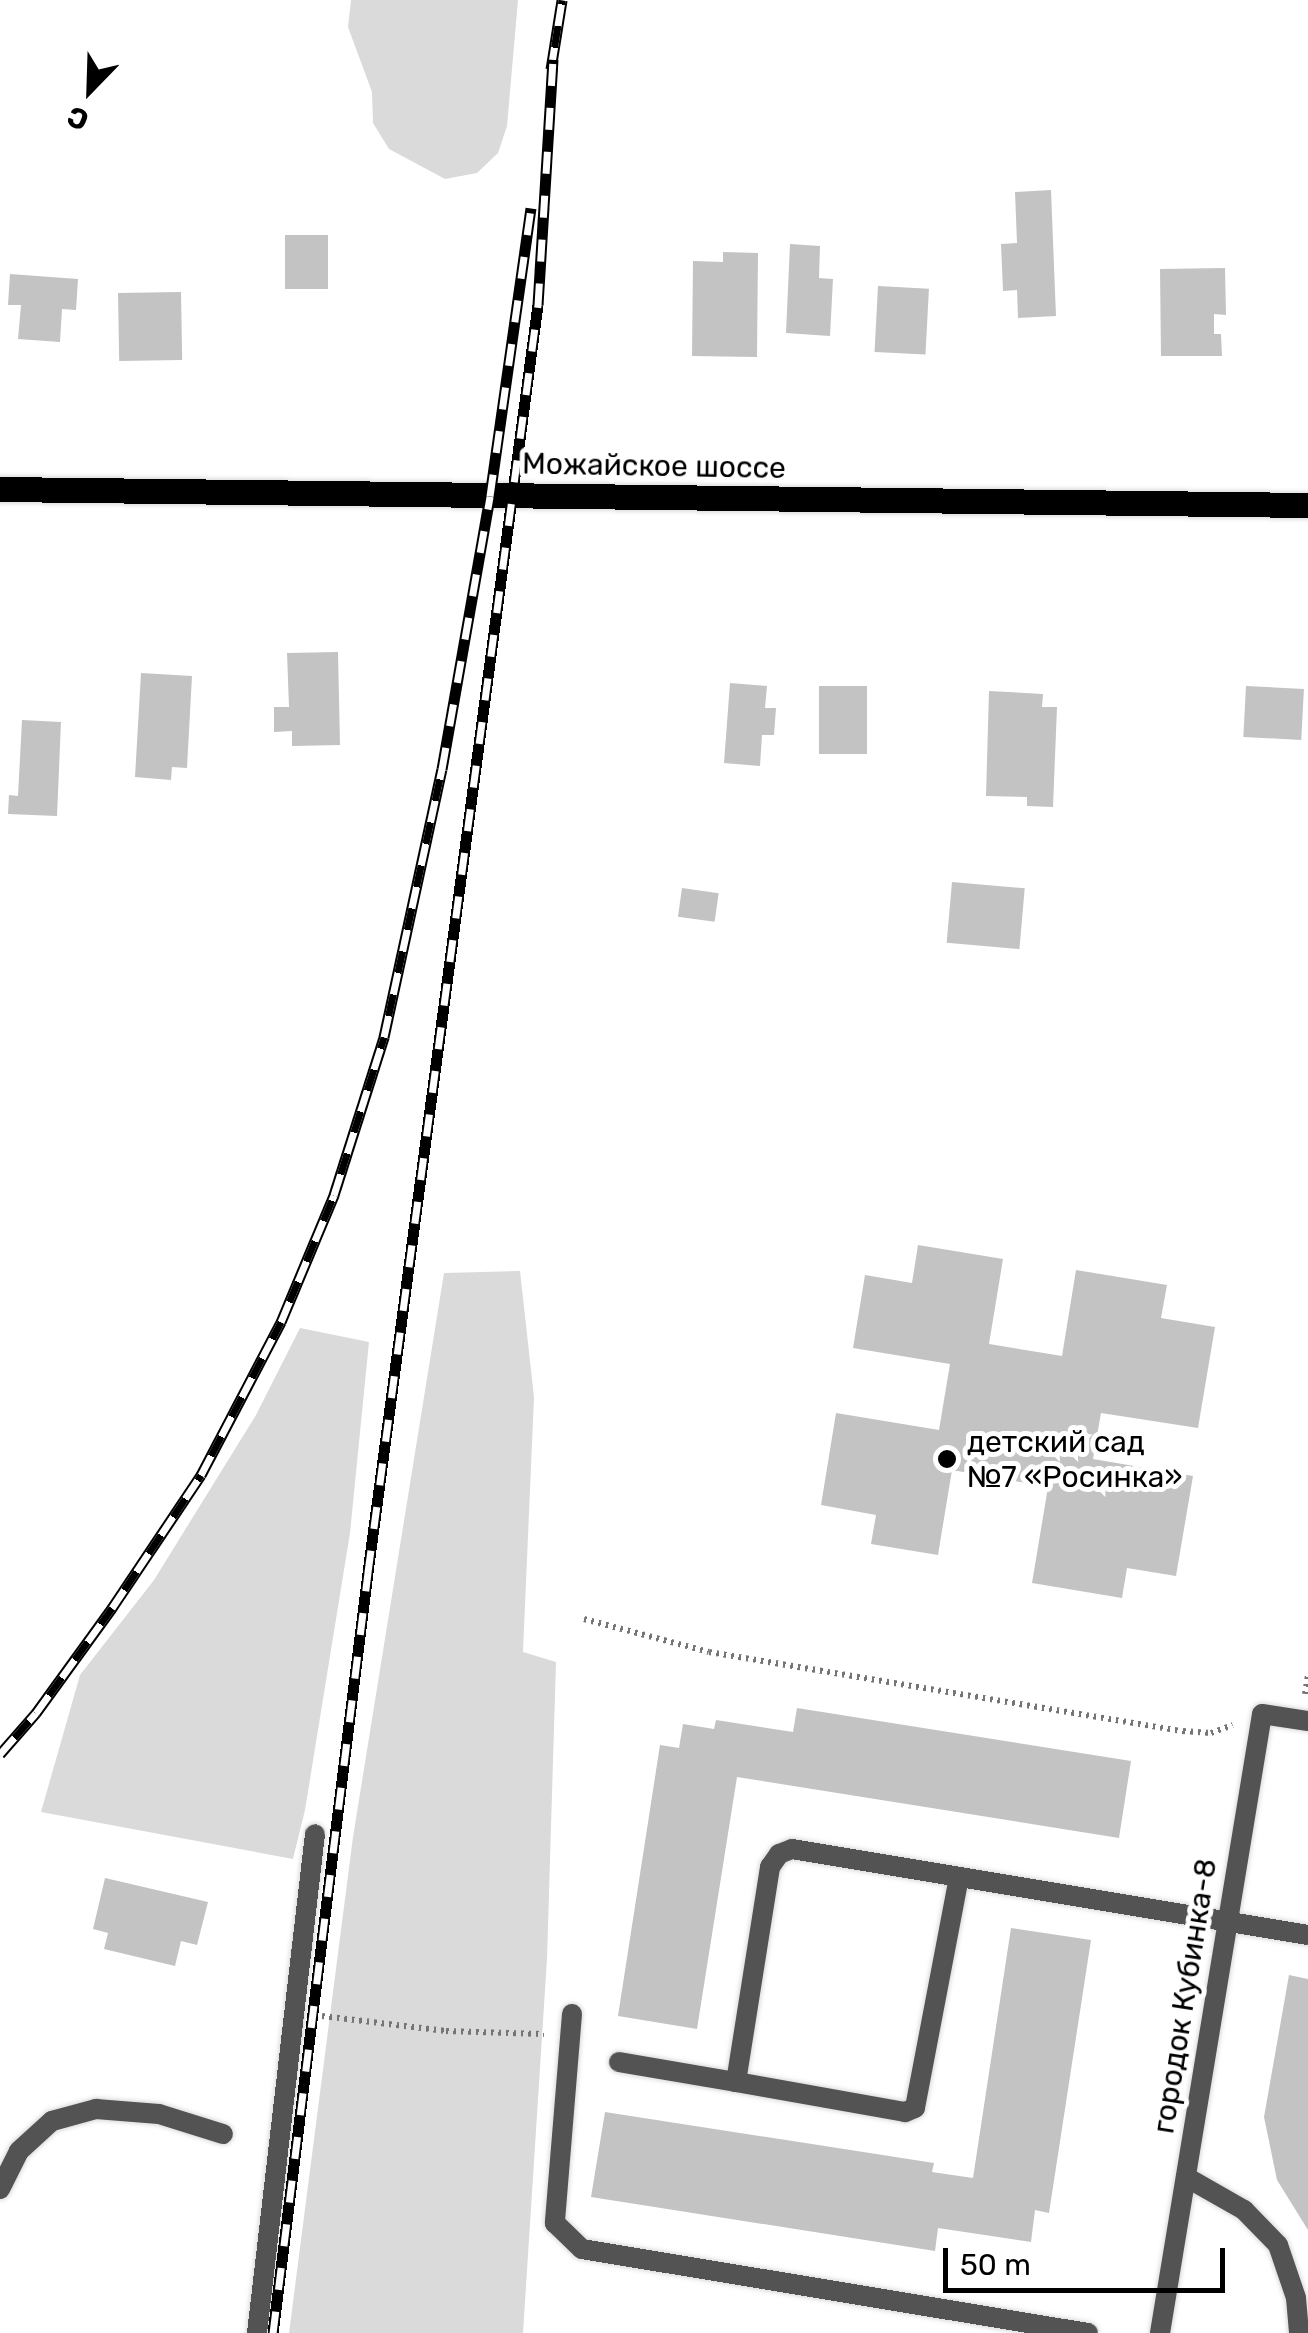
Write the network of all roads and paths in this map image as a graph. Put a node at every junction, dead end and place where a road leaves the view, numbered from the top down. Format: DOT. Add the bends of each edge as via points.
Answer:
graph roads {
  1 [pos="0,488"];
  2 [pos="1308,504"];
  3 [pos="584,1619"];
  4 [pos="1262,1714"];
  5 [pos="1308,1721"];
  6 [pos="314,1834"];
  7 [pos="959,1877"];
  8 [pos="1228,1923"];
  9 [pos="1308,1934"];
  10 [pos="294,2014"];
  11 [pos="572,2014"];
  12 [pos="570,2035"];
  13 [pos="619,2062"];
  14 [pos="736,2082"];
  15 [pos="224,2134"];
  16 [pos="1186,2177"];
  17 [pos="0,2189"];
  18 [pos="257,2333"];
  19 [pos="1088,2333"];
  20 [pos="1160,2333"];
  21 [pos="1298,2333"];
  1 -- 2 [label="main road, Можайское шоссе"];
  3 -- 4 [label="path" via="709,1652 1182,1731 1211,1733"];
  4 -- 5 [label="street"];
  4 -- 8 [label="street, городок Кубинка-8"];
  6 -- 10 [label="street"];
  7 -- 8 [label="street"];
  7 -- 14 [label="street" via="792,1848 779,1854 770,1867"];
  7 -- 14 [label="street" via="915,2108 906,2112"];
  8 -- 9 [label="street"];
  8 -- 16 [label="street, городок Кубинка-8"];
  10 -- 12 [label="path" via="446,2031"];
  10 -- 18 [label="street"];
  11 -- 12 [label="street"];
  12 -- 19 [label="street" via="554,2223 582,2250"];
  13 -- 14 [label="street"];
  15 -- 17 [label="street" via="159,2114 96,2109 52,2121 19,2151"];
  16 -- 20 [label="street, городок Кубинка-8"];
  16 -- 21 [label="street" via="1244,2210 1278,2245 1296,2298"];
}
